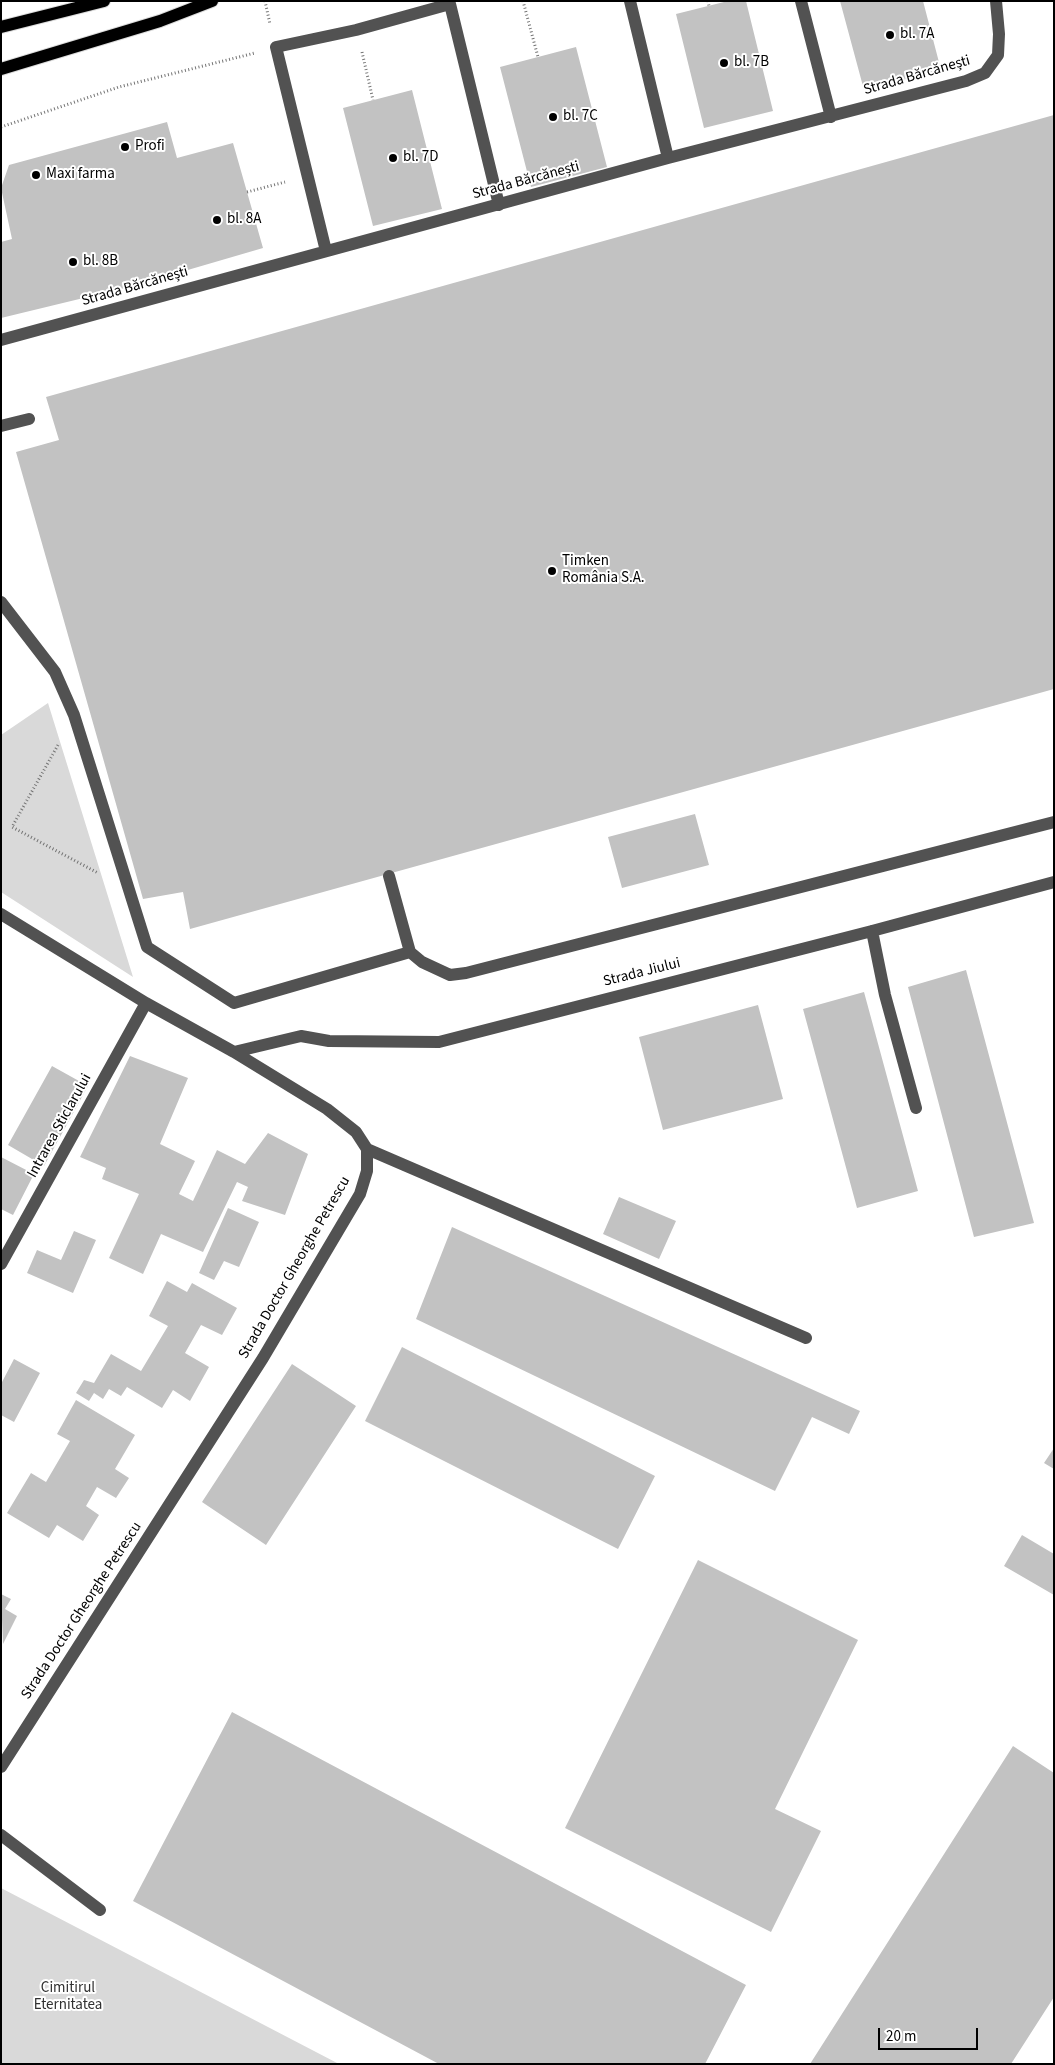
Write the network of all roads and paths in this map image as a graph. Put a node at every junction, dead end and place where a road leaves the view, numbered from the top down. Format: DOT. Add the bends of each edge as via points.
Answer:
graph roads {
  1 [pos="104,1"];
  2 [pos="212,1"];
  3 [pos="523,1"];
  4 [pos="630,1"];
  5 [pos="801,1"];
  6 [pos="996,1"];
  7 [pos="1,27"];
  8 [pos="356,30"];
  9 [pos="276,47"];
  10 [pos="538,57"];
  11 [pos="1,69"];
  12 [pos="373,100"];
  13 [pos="831,117"];
  14 [pos="1,127"];
  15 [pos="668,158"];
  16 [pos="306,176"];
  17 [pos="247,192"];
  18 [pos="499,205"];
  19 [pos="326,251"];
  20 [pos="1,340"];
  21 [pos="29,419"];
  22 [pos="1,426"];
  23 [pos="1,602"];
  24 [pos="74,715"];
  25 [pos="1054,822"];
  26 [pos="389,876"];
  27 [pos="1054,882"];
  28 [pos="127,888"];
  29 [pos="1,914"];
  30 [pos="872,931"];
  31 [pos="410,952"];
  32 [pos="146,1003"];
  33 [pos="234,1052"];
  34 [pos="916,1108"];
  35 [pos="367,1149"];
  36 [pos="1,1264"];
  37 [pos="806,1338"];
  38 [pos="1,1767"];
  39 [pos="1,1835"];
  40 [pos="100,1910"];
  1 -- 7 [label="main road"];
  2 -- 11 [label="main road" via="160,21"];
  3 -- 10 [label="path"];
  4 -- 15 [label="street"];
  5 -- 13 [label="street"];
  6 -- 13 [label="street, Strada Bărcănești" via="998,55 985,73"];
  8 -- 9 [label="street"];
  8 -- 12 [label="path"];
  8 -- 18 [label="street" via="450,4"];
  9 -- 14 [label="path" via="119,87"];
  9 -- 16 [label="street"];
  13 -- 15 [label="street, Strada Bărcănești"];
  15 -- 18 [label="street, Strada Bărcănești"];
  16 -- 17 [label="path"];
  16 -- 19 [label="street"];
  18 -- 19 [label="street, Strada Bărcănești"];
  19 -- 20 [label="street, Strada Bărcănești"];
  21 -- 22 [label="street"];
  23 -- 24 [label="street" via="55,672"];
  24 -- 28 [label="street"];
  24 -- 28 [label="path" via="12,827"];
  25 -- 31 [label="street" via="466,973 450,975 422,962"];
  26 -- 31 [label="street"];
  27 -- 30 [label="street, Strada Jiului"];
  28 -- 31 [label="street" via="147,947 234,1003"];
  29 -- 32 [label="street"];
  30 -- 33 [label="street, Strada Jiului" via="439,1042 329,1041 301,1036"];
  30 -- 34 [label="street" via="885,995"];
  32 -- 33 [label="street"];
  32 -- 36 [label="street, Intrarea Sticlarului"];
  33 -- 35 [label="street" via="326,1109 356,1132"];
  35 -- 37 [label="street"];
  35 -- 38 [label="street, Strada Doctor Gheorghe Petrescu" via="367,1171 360,1194 268,1350"];
  39 -- 40 [label="street"];
}
